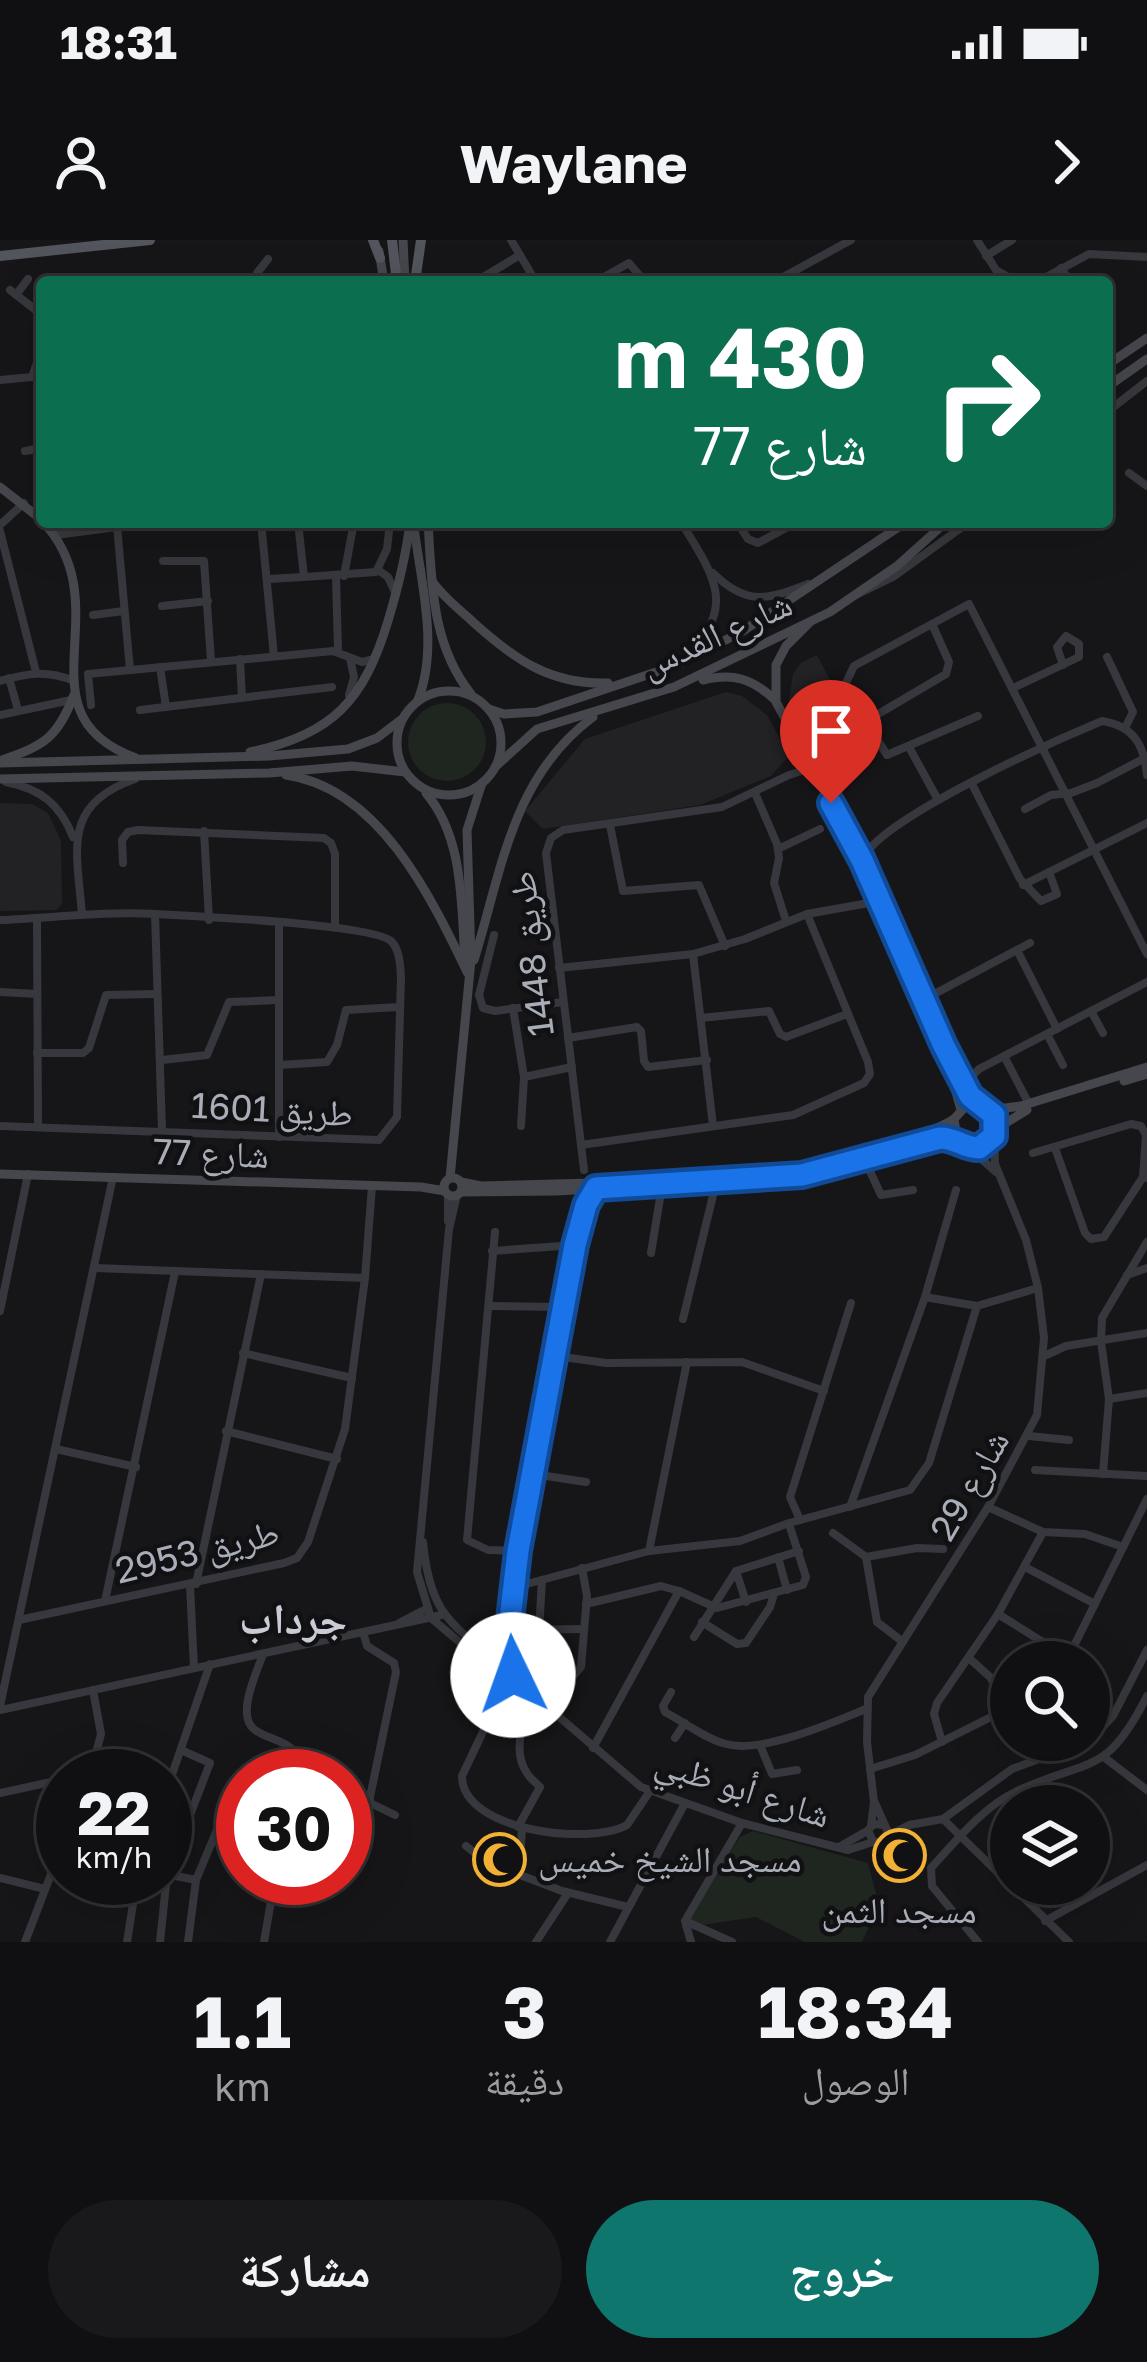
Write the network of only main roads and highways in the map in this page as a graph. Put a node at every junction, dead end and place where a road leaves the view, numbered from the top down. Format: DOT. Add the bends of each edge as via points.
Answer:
graph roads {
  1 [pos="151,240"];
  2 [pos="375,240"];
  3 [pos="392,240"];
  4 [pos="403,240"];
  5 [pos="421,240"];
  6 [pos="122,242"];
  7 [pos="0,256"];
  8 [pos="380,258"];
  9 [pos="383,276"];
  10 [pos="400,276"];
  11 [pos="401,276"];
  12 [pos="416,276"];
  13 [pos="1147,338"];
  14 [pos="1147,359"];
  15 [pos="1113,361"];
  16 [pos="1113,383"];
  17 [pos="0,487"];
  18 [pos="36,514"];
  19 [pos="49,528"];
  20 [pos="411,528"];
  21 [pos="413,528"];
  22 [pos="428,528"];
  23 [pos="897,528"];
  24 [pos="939,528"];
  25 [pos="432,581"];
  26 [pos="809,623"];
  27 [pos="631,680"];
  28 [pos="674,688"];
  29 [pos="73,691"];
  30 [pos="475,698"];
  31 [pos="418,701"];
  32 [pos="776,702"];
  33 [pos="489,709"];
  34 [pos="602,710"];
  35 [pos="402,719"];
  36 [pos="224,757"];
  37 [pos="142,760"];
  38 [pos="0,762"];
  39 [pos="495,767"];
  40 [pos="269,772"];
  41 [pos="405,772"];
  42 [pos="0,780"];
  43 [pos="482,783"];
  44 [pos="422,789"];
  45 [pos="468,974"];
  46 [pos="944,1046"];
  47 [pos="1147,1071"];
  48 [pos="985,1108"];
  49 [pos="957,1114"];
  50 [pos="902,1126"];
  51 [pos="995,1132"];
  52 [pos="918,1135"];
  53 [pos="962,1143"];
  54 [pos="0,1174"];
  55 [pos="594,1186"];
  56 [pos="453,1187"];
  1 -- 6 [label="main road"];
  2 -- 8 [label="main road"];
  3 -- 10 [label="main road"];
  4 -- 11 [label="main road"];
  5 -- 12 [label="main road"];
  6 -- 7 [label="main road"];
  8 -- 9 [label="main road"];
  13 -- 15 [label="main road"];
  14 -- 16 [label="main road"];
  17 -- 18 [label="main road"];
  19 -- 29 [label="main road" via="75,585"];
  20 -- 36 [label="main road" via="377,658 343,710 289,743"];
  21 -- 31 [label="main road" via="429,651"];
  22 -- 25 [label="main road"];
  23 -- 27 [label="main road, شارع القدس" via="742,631"];
  24 -- 26 [label="main road, شارع القدس"];
  25 -- 27 [label="main road" via="531,668 570,682"];
  25 -- 30 [label="main road" via="444,648"];
  26 -- 28 [label="main road, شارع القدس"];
  26 -- 32 [label="main road" via="776,665"];
  27 -- 33 [label="main road, شارع القدس" via="537,712"];
  28 -- 32 [label="main road" via="733,675"];
  28 -- 34 [label="main road, شارع القدس"];
  29 -- 37 [label="main road" via="92,734"];
  29 -- 38 [label="main road" via="56,732"];
  30 -- 31 [label="main road" via="440,692"];
  30 -- 33 [label="main road"];
  31 -- 35 [label="main road"];
  32 -- 46 [label="main road" via="862,860"];
  33 -- 39 [label="main road" via="500,731"];
  34 -- 39 [label="main road, شارع القدس" via="538,729"];
  34 -- 45 [label="main road" via="523,799"];
  35 -- 36 [label="main road" via="348,749"];
  35 -- 41 [label="main road" via="397,746"];
  36 -- 37 [label="main road"];
  37 -- 38 [label="main road"];
  39 -- 43 [label="main road"];
  40 -- 41 [label="main road"];
  40 -- 42 [label="main road"];
  40 -- 45 [label="main road" via="315,784 369,818 408,863"];
  41 -- 44 [label="main road"];
  43 -- 44 [label="main road" via="453,795"];
  43 -- 45 [label="main road" via="467,830"];
  44 -- 45 [label="main road" via="454,846"];
  45 -- 56 [label="main road"];
  46 -- 48 [label="main road"];
  46 -- 49 [label="main road"];
  47 -- 48 [label="main road"];
  47 -- 51 [label="main road" via="1023,1111"];
  48 -- 49 [label="main road, شارع 77"];
  48 -- 51 [label="main road"];
  49 -- 52 [label="main road, شارع 77"];
  49 -- 53 [label="main road"];
  50 -- 52 [label="main road"];
  51 -- 53 [label="main road, شارع 77" via="979,1148"];
  52 -- 55 [label="main road, شارع 77" via="801,1169"];
  53 -- 55 [label="main road, شارع 77" via="934,1139 802,1175"];
  54 -- 56 [label="main road, شارع 77"];
  55 -- 56 [label="main road, شارع 77"];
}
